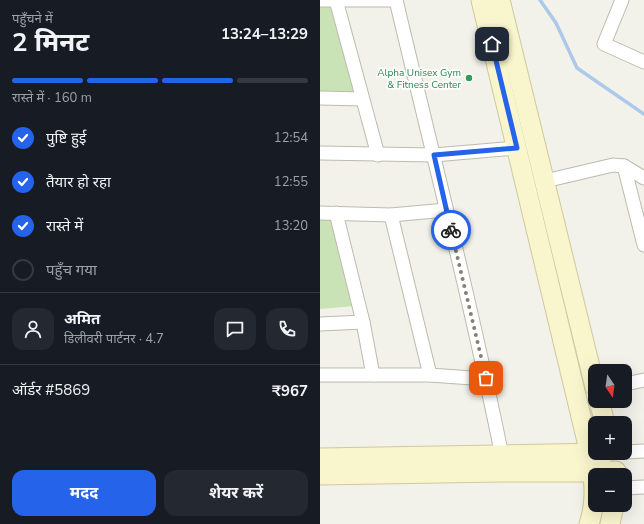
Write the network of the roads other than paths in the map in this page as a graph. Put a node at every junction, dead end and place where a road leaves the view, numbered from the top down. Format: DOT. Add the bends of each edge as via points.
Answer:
graph roads {
  1 [pos="320,0"];
  2 [pos="336,0"];
  3 [pos="396,0"];
  4 [pos="481,0"];
  5 [pos="500,0"];
  6 [pos="622,0"];
  7 [pos="644,62"];
  8 [pos="320,98"];
  9 [pos="362,99"];
  10 [pos="517,148"];
  11 [pos="320,153"];
  12 [pos="378,155"];
  13 [pos="434,155"];
  14 [pos="624,166"];
  15 [pos="644,178"];
  16 [pos="545,181"];
  17 [pos="446,210"];
  18 [pos="320,213"];
  19 [pos="336,213"];
  20 [pos="391,215"];
  21 [pos="644,245"];
  22 [pos="364,322"];
  23 [pos="320,324"];
  24 [pos="589,364"];
  25 [pos="320,375"];
  26 [pos="373,375"];
  27 [pos="430,375"];
  28 [pos="486,378"];
  29 [pos="644,380"];
  30 [pos="632,383"];
  31 [pos="644,451"];
  32 [pos="632,452"];
  33 [pos="502,456"];
  34 [pos="320,458"];
  35 [pos="595,468"];
  36 [pos="588,471"];
  37 [pos="588,472"];
  38 [pos="320,475"];
  39 [pos="644,487"];
  40 [pos="632,488"];
  41 [pos="592,512"];
  42 [pos="613,512"];
  43 [pos="589,524"];
  44 [pos="610,524"];
  1 -- 2 [label="street"];
  2 -- 3 [label="street"];
  2 -- 9 [label="street"];
  3 -- 13 [label="street"];
  4 -- 10 [label="main road"];
  5 -- 16 [label="main road"];
  6 -- 7 [label="street" via="604,44"];
  8 -- 9 [label="street"];
  9 -- 12 [label="street"];
  10 -- 13 [label="street"];
  10 -- 35 [label="main road"];
  11 -- 12 [label="street"];
  12 -- 13 [label="street"];
  13 -- 17 [label="street"];
  14 -- 15 [label="street"];
  14 -- 16 [label="street" via="613,165"];
  14 -- 21 [label="street"];
  16 -- 24 [label="main road"];
  17 -- 20 [label="street"];
  17 -- 28 [label="street"];
  18 -- 19 [label="street"];
  19 -- 20 [label="street"];
  19 -- 22 [label="street"];
  20 -- 27 [label="street"];
  22 -- 23 [label="street"];
  22 -- 26 [label="street"];
  25 -- 26 [label="street"];
  26 -- 27 [label="street"];
  27 -- 28 [label="street"];
  28 -- 33 [label="street"];
  29 -- 30 [label="street"];
  31 -- 32 [label="street"];
  33 -- 34 [label="main road"];
  33 -- 36 [label="main road"];
  37 -- 38 [label="main road"];
  39 -- 40 [label="street"];
  41 -- 43 [label="main road"];
  42 -- 44 [label="main road"];
}
